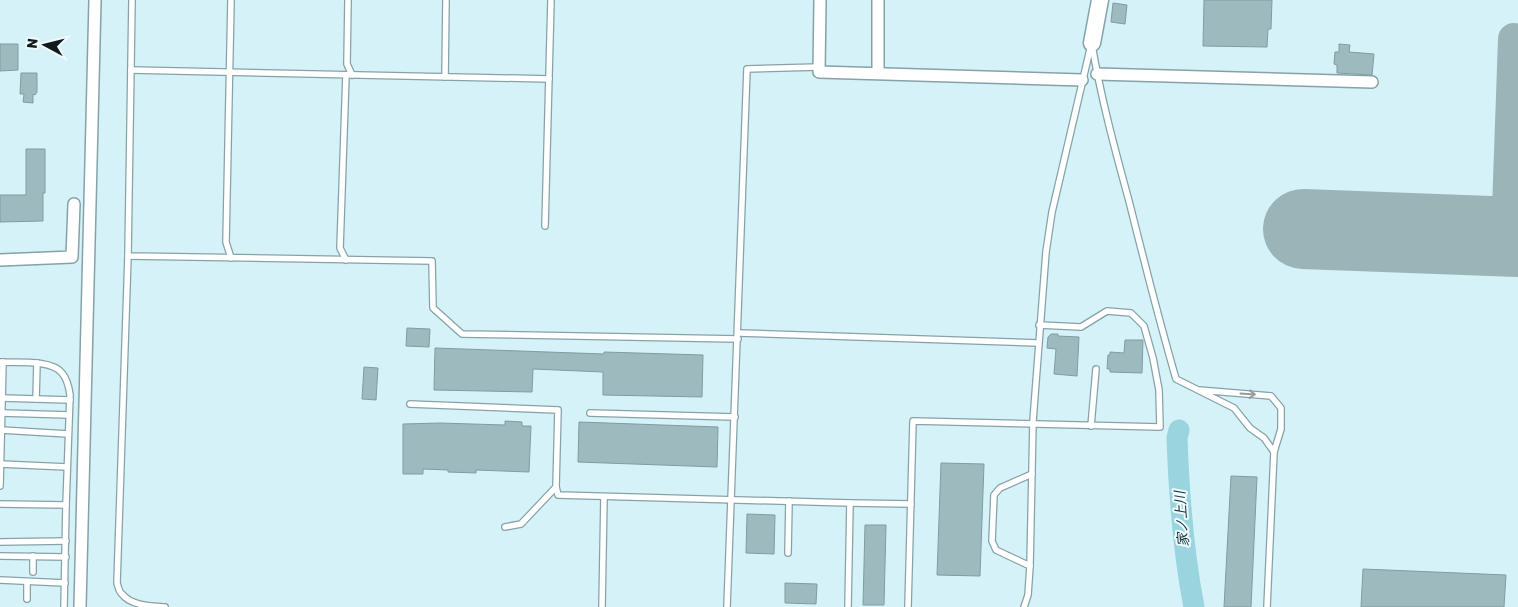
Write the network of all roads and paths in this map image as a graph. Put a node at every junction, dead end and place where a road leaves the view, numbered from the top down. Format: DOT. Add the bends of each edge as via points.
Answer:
graph roads {
  1 [pos="95,0"];
  2 [pos="132,0"];
  3 [pos="232,0"];
  4 [pos="348,0"];
  5 [pos="446,0"];
  6 [pos="551,0"];
  7 [pos="820,0"];
  8 [pos="878,0"];
  9 [pos="1100,0"];
  10 [pos="1092,43"];
  11 [pos="819,67"];
  12 [pos="131,70"];
  13 [pos="229,72"];
  14 [pos="878,73"];
  15 [pos="1097,74"];
  16 [pos="349,75"];
  17 [pos="445,76"];
  18 [pos="549,79"];
  19 [pos="1082,80"];
  20 [pos="1372,82"];
  21 [pos="74,204"];
  22 [pos="545,226"];
  23 [pos="128,256"];
  24 [pos="231,258"];
  25 [pos="0,260"];
  26 [pos="346,260"];
  27 [pos="1039,325"];
  28 [pos="738,336"];
  29 [pos="1038,343"];
  30 [pos="2,362"];
  31 [pos="36,363"];
  32 [pos="1096,369"];
  33 [pos="1,381"];
  34 [pos="1199,390"];
  35 [pos="2,398"];
  36 [pos="36,399"];
  37 [pos="70,400"];
  38 [pos="410,404"];
  39 [pos="2,413"];
  40 [pos="590,413"];
  41 [pos="69,415"];
  42 [pos="735,417"];
  43 [pos="1,421"];
  44 [pos="1033,424"];
  45 [pos="1090,426"];
  46 [pos="1,430"];
  47 [pos="68,434"];
  48 [pos="1274,452"];
  49 [pos="0,464"];
  50 [pos="67,466"];
  51 [pos="1032,474"];
  52 [pos="0,486"];
  53 [pos="556,487"];
  54 [pos="604,498"];
  55 [pos="732,500"];
  56 [pos="789,502"];
  57 [pos="850,503"];
  58 [pos="0,504"];
  59 [pos="911,504"];
  60 [pos="66,505"];
  61 [pos="505,527"];
  62 [pos="0,542"];
  63 [pos="66,542"];
  64 [pos="788,553"];
  65 [pos="0,556"];
  66 [pos="33,556"];
  67 [pos="66,557"];
  68 [pos="1030,566"];
  69 [pos="33,572"];
  70 [pos="0,580"];
  71 [pos="27,582"];
  72 [pos="65,583"];
  73 [pos="27,600"];
  74 [pos="64,607"];
  75 [pos="80,607"];
  76 [pos="165,607"];
  77 [pos="602,607"];
  78 [pos="728,607"];
  79 [pos="848,607"];
  80 [pos="908,607"];
  81 [pos="1024,607"];
  82 [pos="1267,607"];
  1 -- 75 [label="street"];
  2 -- 12 [label="lane"];
  3 -- 13 [label="lane"];
  4 -- 16 [label="lane"];
  5 -- 17 [label="lane"];
  6 -- 18 [label="lane"];
  7 -- 11 [label="street"];
  8 -- 14 [label="street"];
  9 -- 10 [label="street"];
  10 -- 15 [label="lane"];
  10 -- 19 [label="lane"];
  11 -- 14 [label="street" via="819,72"];
  11 -- 28 [label="lane" via="747,69"];
  12 -- 13 [label="lane"];
  12 -- 23 [label="lane"];
  13 -- 16 [label="lane"];
  13 -- 24 [label="lane" via="226,242"];
  14 -- 19 [label="street"];
  15 -- 20 [label="street"];
  15 -- 34 [label="lane" via="1176,378"];
  16 -- 17 [label="lane"];
  16 -- 26 [label="lane" via="340,248"];
  17 -- 18 [label="lane"];
  18 -- 22 [label="lane"];
  19 -- 27 [label="lane" via="1052,212"];
  21 -- 25 [label="street" via="72,257"];
  23 -- 24 [label="lane"];
  23 -- 76 [label="lane" via="117,583 121,594 129,600 146,606"];
  24 -- 26 [label="lane"];
  26 -- 28 [label="lane" via="432,261 433,308 462,334"];
  27 -- 29 [label="lane"];
  27 -- 45 [label="lane" via="1081,327 1107,311 1131,313 1144,326 1159,390 1160,427"];
  28 -- 29 [label="lane"];
  28 -- 42 [label="lane"];
  29 -- 44 [label="lane"];
  30 -- 31 [label="lane"];
  30 -- 33 [label="lane"];
  31 -- 36 [label="lane"];
  31 -- 37 [label="lane" via="62,372"];
  32 -- 45 [label="lane"];
  33 -- 35 [label="lane"];
  34 -- 48 [label="lane" via="1234,408"];
  34 -- 48 [label="lane, one-way" via="1271,396 1280,408 1281,429"];
  35 -- 36 [label="lane"];
  35 -- 39 [label="lane"];
  36 -- 37 [label="lane"];
  37 -- 41 [label="lane"];
  38 -- 53 [label="lane" via="558,410"];
  39 -- 41 [label="lane"];
  39 -- 43 [label="lane"];
  40 -- 42 [label="lane"];
  41 -- 47 [label="lane"];
  42 -- 55 [label="lane"];
  43 -- 46 [label="lane"];
  44 -- 45 [label="lane"];
  44 -- 51 [label="lane"];
  44 -- 59 [label="lane" via="914,421"];
  46 -- 47 [label="lane"];
  46 -- 49 [label="lane"];
  47 -- 50 [label="lane"];
  48 -- 82 [label="lane"];
  49 -- 50 [label="lane"];
  49 -- 52 [label="lane"];
  50 -- 60 [label="lane"];
  51 -- 68 [label="lane"];
  51 -- 68 [label="lane" via="1000,488 994,495 992,541 996,550"];
  53 -- 54 [label="lane" via="558,495"];
  53 -- 61 [label="lane" via="521,524"];
  54 -- 55 [label="lane"];
  54 -- 77 [label="lane"];
  55 -- 56 [label="lane"];
  55 -- 78 [label="lane"];
  56 -- 57 [label="lane"];
  56 -- 64 [label="lane"];
  57 -- 59 [label="lane"];
  57 -- 79 [label="lane"];
  58 -- 60 [label="lane"];
  59 -- 80 [label="lane"];
  60 -- 63 [label="lane"];
  62 -- 63 [label="lane"];
  63 -- 67 [label="lane"];
  65 -- 66 [label="lane"];
  66 -- 67 [label="lane"];
  66 -- 69 [label="lane"];
  67 -- 72 [label="lane"];
  68 -- 81 [label="lane"];
  70 -- 71 [label="lane"];
  71 -- 72 [label="lane"];
  71 -- 73 [label="lane"];
  72 -- 74 [label="lane"];
}
